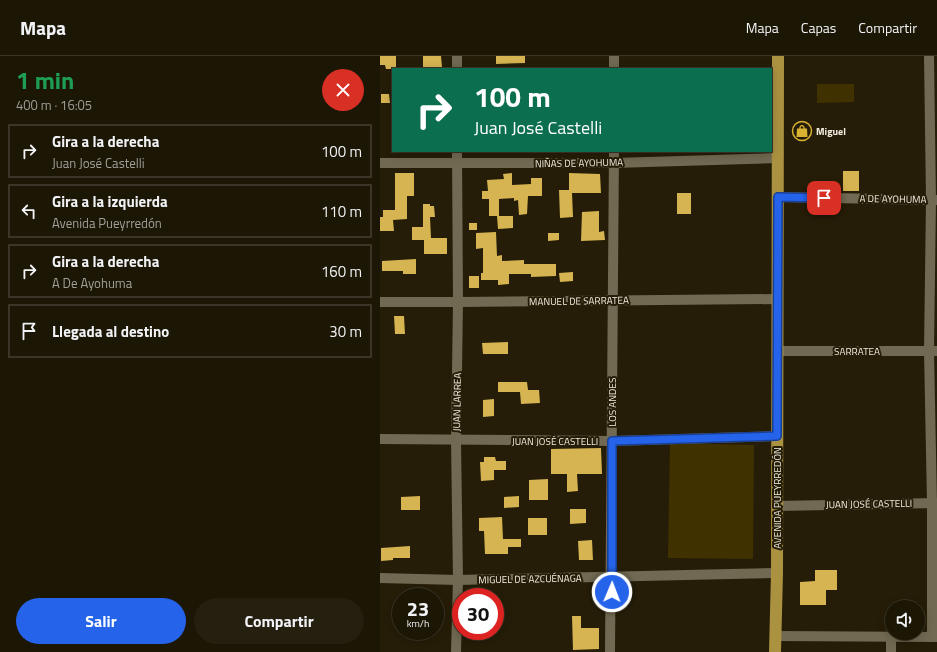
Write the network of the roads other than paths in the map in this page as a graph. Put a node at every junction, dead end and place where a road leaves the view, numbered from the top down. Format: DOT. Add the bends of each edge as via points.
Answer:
graph roads {
  1 [pos="457,56"];
  2 [pos="614,56"];
  3 [pos="778,56"];
  4 [pos="929,56"];
  5 [pos="457,68"];
  6 [pos="614,68"];
  7 [pos="457,152"];
  8 [pos="614,152"];
  9 [pos="778,158"];
  10 [pos="380,163"];
  11 [pos="614,163"];
  12 [pos="458,164"];
  13 [pos="778,197"];
  14 [pos="934,200"];
  15 [pos="777,298"];
  16 [pos="612,300"];
  17 [pos="380,302"];
  18 [pos="458,302"];
  19 [pos="777,351"];
  20 [pos="933,351"];
  21 [pos="777,436"];
  22 [pos="380,439"];
  23 [pos="456,440"];
  24 [pos="612,441"];
  25 [pos="934,503"];
  26 [pos="776,506"];
  27 [pos="777,573"];
  28 [pos="380,578"];
  29 [pos="612,578"];
  30 [pos="458,580"];
  31 [pos="776,636"];
  32 [pos="885,636"];
  33 [pos="925,637"];
  34 [pos="935,637"];
  35 [pos="891,640"];
  36 [pos="456,652"];
  37 [pos="610,652"];
  38 [pos="776,652"];
  39 [pos="891,652"];
  1 -- 5 [label="street"];
  2 -- 6 [label="street"];
  3 -- 9 [label="main road, AVENIDA PUEYRREDÓN"];
  4 -- 14 [label="street"];
  7 -- 12 [label="street, JUAN LARREA"];
  8 -- 11 [label="street, LOS ANDES"];
  9 -- 11 [label="street, NIÑAS DE AYOHUMA"];
  9 -- 13 [label="main road, AVENIDA PUEYRREDÓN"];
  10 -- 12 [label="street, NIÑAS DE AYOHUMA"];
  11 -- 12 [label="street, NIÑAS DE AYOHUMA"];
  11 -- 16 [label="street, LOS ANDES"];
  12 -- 18 [label="street, JUAN LARREA"];
  13 -- 14 [label="street, A DE AYOHUMA"];
  13 -- 15 [label="main road, AVENIDA PUEYRREDÓN"];
  14 -- 20 [label="street"];
  15 -- 16 [label="street, MANUEL DE SARRATEA"];
  15 -- 19 [label="main road, AVENIDA PUEYRREDÓN"];
  16 -- 18 [label="street, MANUEL DE SARRATEA"];
  16 -- 24 [label="street, LOS ANDES"];
  17 -- 18 [label="street, MANUEL DE SARRATEA"];
  18 -- 23 [label="street, JUAN LARREA"];
  19 -- 20 [label="street, SARRATEA"];
  19 -- 21 [label="main road, AVENIDA PUEYRREDÓN"];
  20 -- 25 [label="street"];
  21 -- 24 [label="street, JUAN JOSÉ CASTELLI"];
  21 -- 26 [label="main road, AVENIDA PUEYRREDÓN"];
  22 -- 23 [label="street, JUAN JOSÉ CASTELLI"];
  23 -- 24 [label="street, JUAN JOSÉ CASTELLI"];
  23 -- 30 [label="street, JUAN LARREA"];
  24 -- 29 [label="street, LOS ANDES"];
  25 -- 26 [label="street, JUAN JOSÉ CASTELLI"];
  25 -- 34 [label="street"];
  26 -- 27 [label="main road, AVENIDA PUEYRREDÓN"];
  27 -- 29 [label="street, MIGUEL DE AZCUÉNAGA"];
  27 -- 31 [label="main road, AVENIDA PUEYRREDÓN"];
  28 -- 30 [label="street, MIGUEL DE AZCUÉNAGA"];
  29 -- 30 [label="street, MIGUEL DE AZCUÉNAGA"];
  29 -- 37 [label="street, LOS ANDES"];
  30 -- 36 [label="street, JUAN LARREA"];
  31 -- 32 [label="street"];
  31 -- 38 [label="main road, AVENIDA PUEYRREDÓN"];
  33 -- 34 [label="street"];
  35 -- 39 [label="street"];
}
